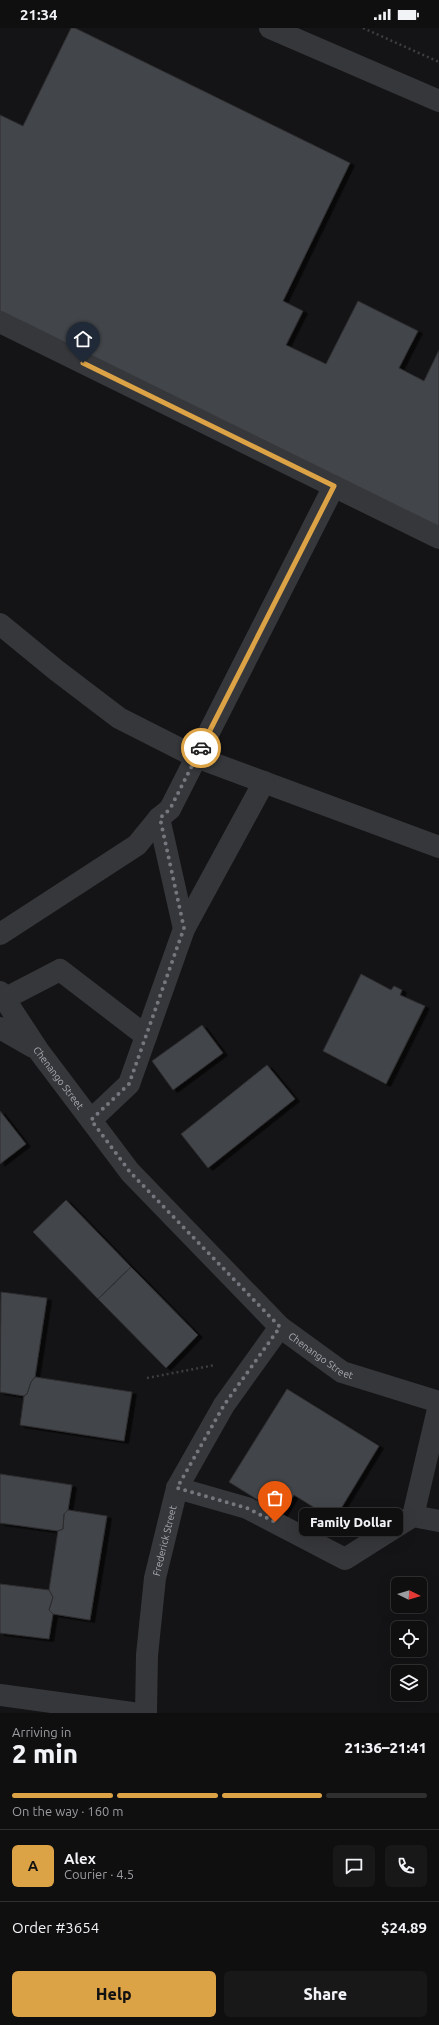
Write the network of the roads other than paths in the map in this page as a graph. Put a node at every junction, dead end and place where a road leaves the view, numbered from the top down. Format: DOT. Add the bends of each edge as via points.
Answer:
graph roads {
  1 [pos="270,28"];
  2 [pos="439,101"];
  3 [pos="0,322"];
  4 [pos="334,486"];
  5 [pos="439,538"];
  6 [pos="0,624"];
  7 [pos="196,757"];
  8 [pos="264,782"];
  9 [pos="160,818"];
  10 [pos="439,847"];
  11 [pos="184,928"];
  12 [pos="0,934"];
  13 [pos="2,995"];
  14 [pos="0,1028"];
  15 [pos="146,1036"];
  16 [pos="38,1050"];
  17 [pos="91,1120"];
  18 [pos="280,1327"];
  19 [pos="439,1403"];
  20 [pos="177,1488"];
  21 [pos="413,1516"];
  22 [pos="439,1521"];
  23 [pos="0,1695"];
  24 [pos="132,1713"];
  25 [pos="146,1713"];
  1 -- 2 [label="street"];
  3 -- 4 [label="street"];
  4 -- 5 [label="street"];
  4 -- 7 [label="street"];
  6 -- 7 [label="street" via="120,718"];
  7 -- 8 [label="street"];
  7 -- 9 [label="street" via="170,809"];
  8 -- 10 [label="street"];
  8 -- 11 [label="street"];
  9 -- 11 [label="street"];
  9 -- 12 [label="street" via="136,845"];
  11 -- 15 [label="street"];
  13 -- 15 [label="street" via="60,970"];
  13 -- 16 [label="street, Chenango Street"];
  14 -- 16 [label="street"];
  15 -- 17 [label="street" via="129,1084"];
  16 -- 17 [label="street, Chenango Street"];
  17 -- 18 [label="street, Chenango Street" via="130,1172"];
  18 -- 19 [label="street, Chenango Street" via="342,1372"];
  18 -- 20 [label="street, Frederick Street" via="224,1405"];
  19 -- 21 [label="street"];
  20 -- 21 [label="street" via="247,1508 345,1559"];
  20 -- 25 [label="street, Frederick Street" via="155,1578 147,1655"];
  21 -- 22 [label="street"];
  23 -- 24 [label="street"];
}
